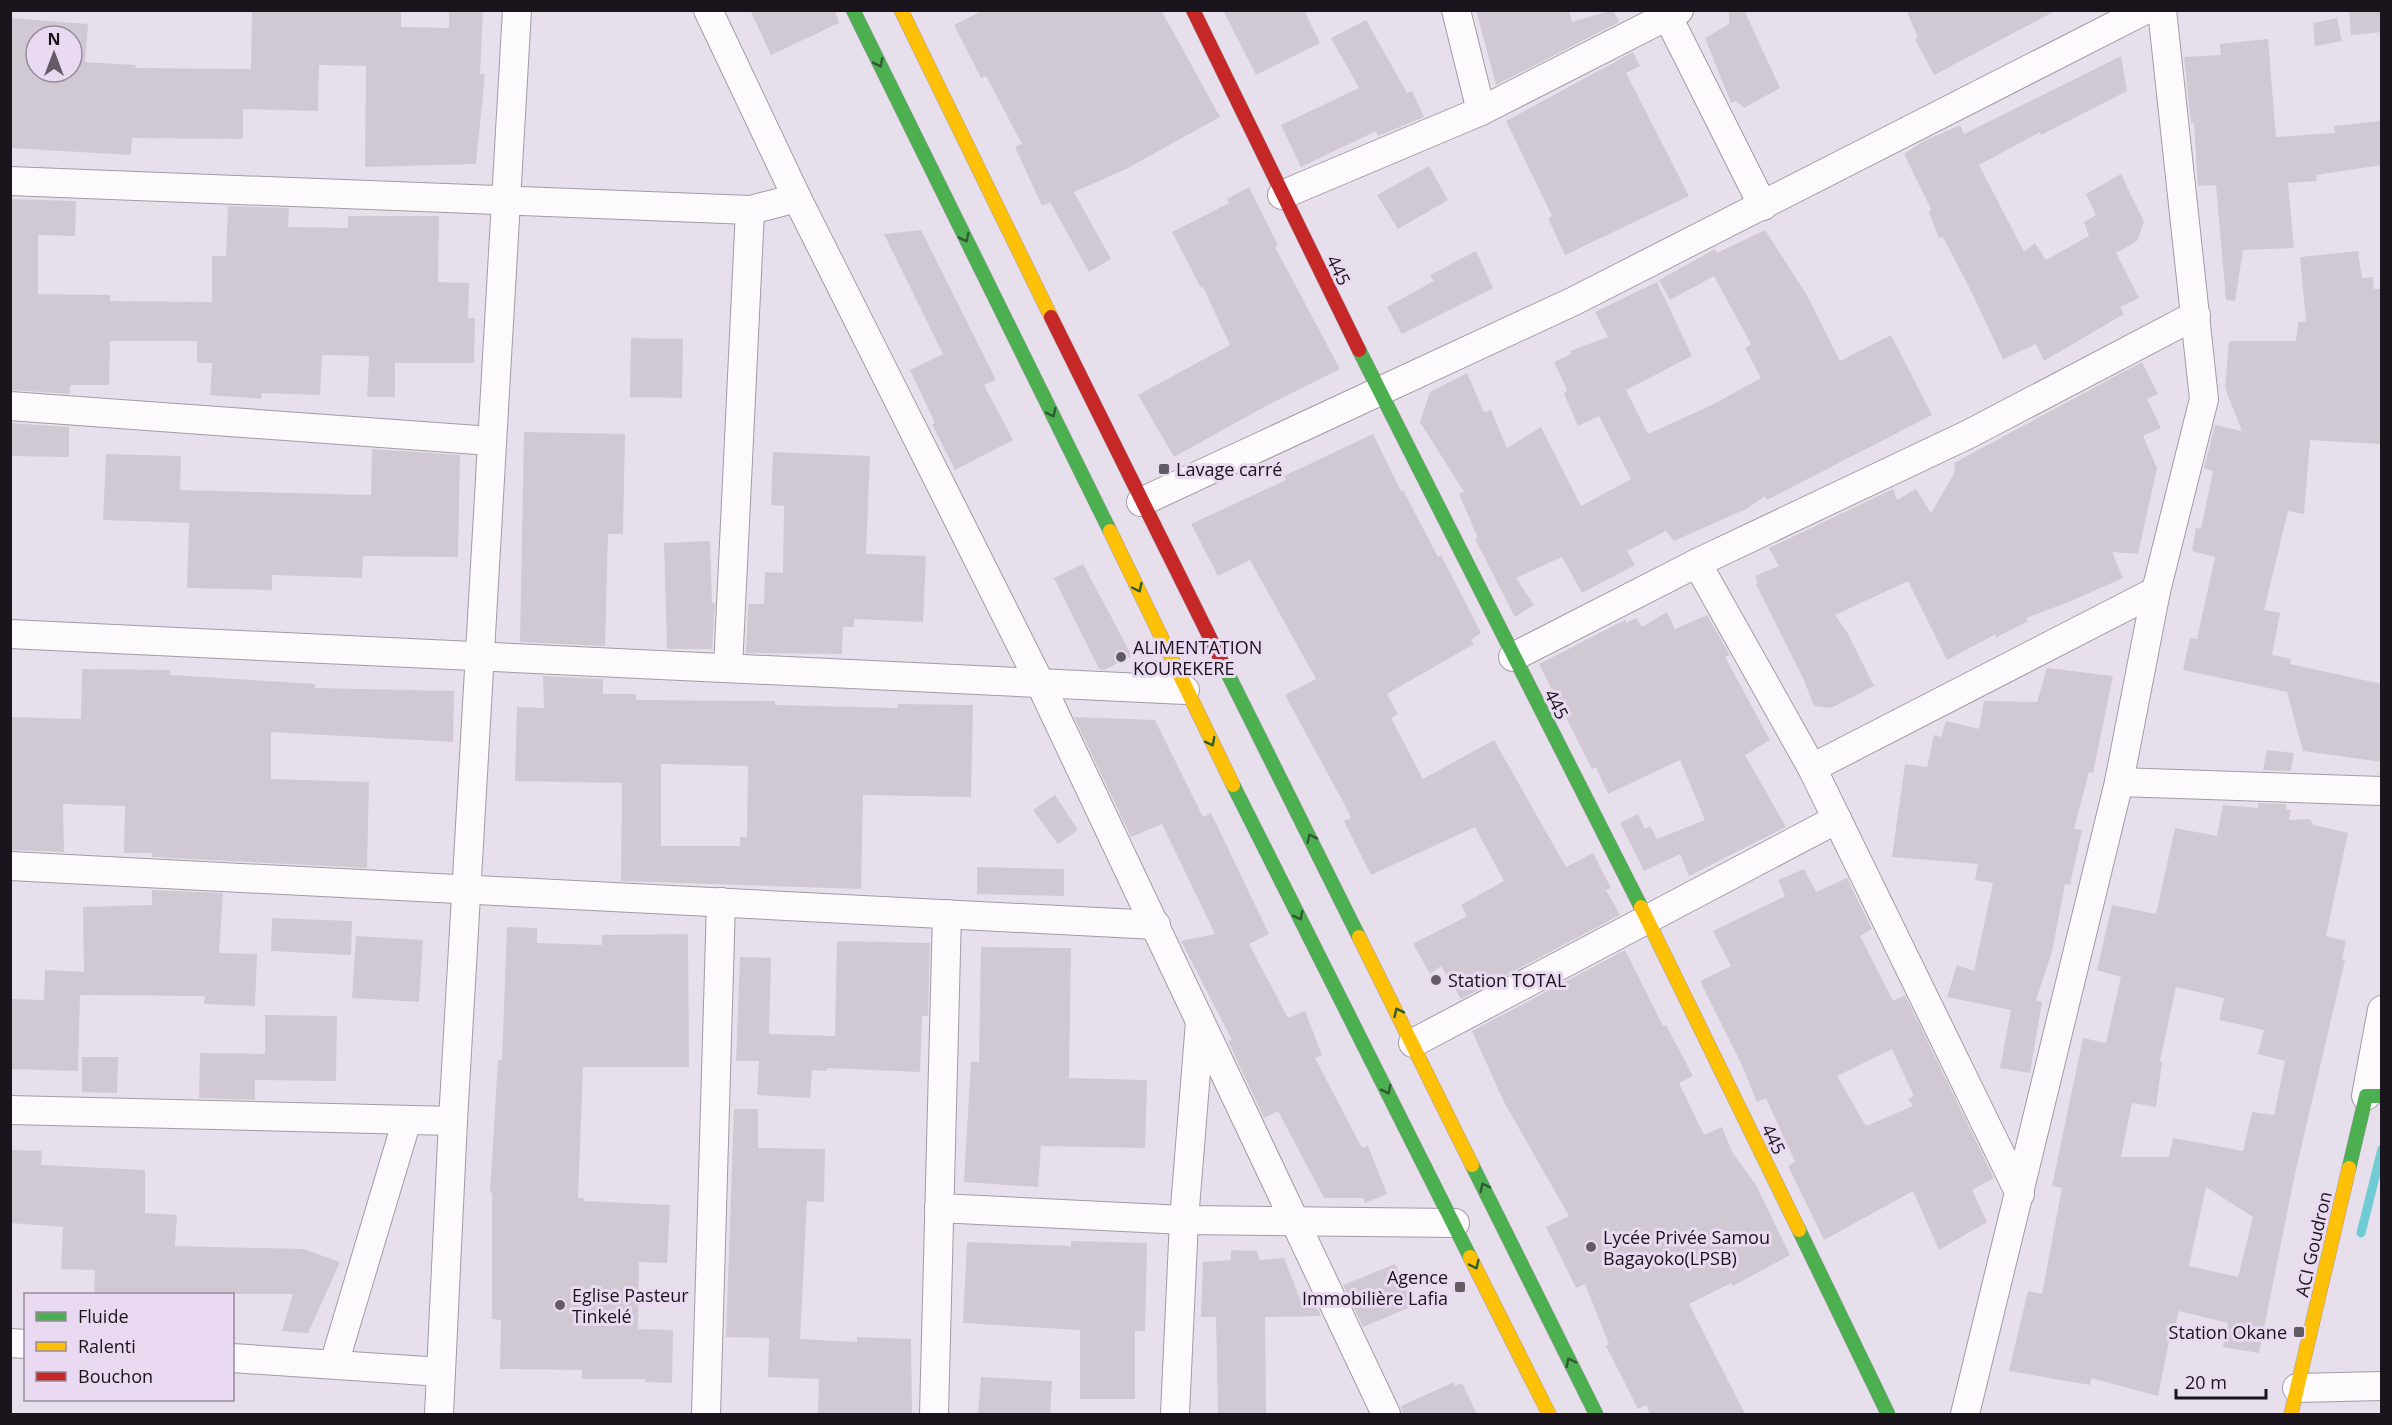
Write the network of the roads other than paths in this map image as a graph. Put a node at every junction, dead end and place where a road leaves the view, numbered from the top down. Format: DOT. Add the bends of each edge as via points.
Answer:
graph roads {
  1 [pos="517,10"];
  2 [pos="708,10"];
  3 [pos="853,10"];
  4 [pos="901,10"];
  5 [pos="1193,10"];
  6 [pos="1456,10"];
  7 [pos="2145,10"];
  8 [pos="2162,10"];
  9 [pos="1673,14"];
  10 [pos="1481,111"];
  11 [pos="10,181"];
  12 [pos="1282,195"];
  13 [pos="796,198"];
  14 [pos="504,202"];
  15 [pos="1763,206"];
  16 [pos="750,210"];
  17 [pos="2196,315"];
  18 [pos="1379,391"];
  19 [pos="10,406"];
  20 [pos="491,441"];
  21 [pos="1141,502"];
  22 [pos="1697,563"];
  23 [pos="2156,591"];
  24 [pos="10,633"];
  25 [pos="479,656"];
  26 [pos="1513,657"];
  27 [pos="728,668"];
  28 [pos="1040,683"];
  29 [pos="1185,690"];
  30 [pos="1812,768"];
  31 [pos="2119,782"];
  32 [pos="2382,791"];
  33 [pos="1837,819"];
  34 [pos="10,866"];
  35 [pos="467,889"];
  36 [pos="721,902"];
  37 [pos="946,914"];
  38 [pos="1647,918"];
  39 [pos="1156,925"];
  40 [pos="2382,1010"];
  41 [pos="1200,1020"];
  42 [pos="1413,1043"];
  43 [pos="2374,1096"];
  44 [pos="10,1110"];
  45 [pos="407,1120"];
  46 [pos="453,1121"];
  47 [pos="2020,1194"];
  48 [pos="939,1208"];
  49 [pos="1184,1220"];
  50 [pos="1294,1220"];
  51 [pos="1455,1223"];
  52 [pos="234,1358"];
  53 [pos="334,1365"];
  54 [pos="441,1371"];
  55 [pos="2382,1386"];
  56 [pos="2294,1401"];
  57 [pos="439,1414"];
  58 [pos="706,1414"];
  59 [pos="934,1414"];
  60 [pos="1175,1414"];
  61 [pos="1386,1414"];
  62 [pos="1549,1414"];
  63 [pos="1596,1414"];
  64 [pos="1888,1414"];
  65 [pos="1965,1414"];
  1 -- 14 [label="street"];
  2 -- 13 [label="street"];
  3 -- 29 [label="main road, one-way"];
  4 -- 21 [label="main road"];
  5 -- 12 [label="main road, 445"];
  6 -- 10 [label="street"];
  7 -- 15 [label="street"];
  8 -- 17 [label="street"];
  9 -- 10 [label="street"];
  9 -- 15 [label="street"];
  10 -- 12 [label="street"];
  11 -- 14 [label="street"];
  12 -- 18 [label="main road, 445"];
  13 -- 16 [label="street"];
  13 -- 28 [label="street"];
  14 -- 16 [label="street"];
  14 -- 20 [label="street"];
  15 -- 18 [label="street" via="1574,301"];
  16 -- 27 [label="street"];
  17 -- 22 [label="street" via="1969,434"];
  17 -- 23 [label="street" via="2204,399"];
  18 -- 21 [label="street"];
  18 -- 26 [label="main road, 445"];
  19 -- 20 [label="street"];
  20 -- 25 [label="street"];
  42 -- 21 [label="main road, one-way"];
  22 -- 26 [label="street"];
  22 -- 30 [label="street"];
  23 -- 30 [label="street"];
  23 -- 31 [label="street"];
  24 -- 25 [label="street"];
  25 -- 27 [label="street"];
  25 -- 35 [label="street"];
  26 -- 38 [label="main road, 445"];
  27 -- 28 [label="street"];
  28 -- 29 [label="street"];
  28 -- 39 [label="street"];
  29 -- 51 [label="main road, one-way"];
  30 -- 33 [label="street"];
  31 -- 32 [label="street"];
  31 -- 47 [label="street"];
  33 -- 38 [label="street"];
  33 -- 47 [label="street"];
  34 -- 35 [label="street"];
  35 -- 36 [label="street"];
  35 -- 46 [label="street"];
  36 -- 37 [label="street"];
  36 -- 58 [label="street"];
  37 -- 39 [label="street"];
  37 -- 48 [label="street"];
  38 -- 42 [label="street"];
  38 -- 64 [label="main road, 445"];
  39 -- 41 [label="street"];
  40 -- 43 [label="street"];
  41 -- 49 [label="street"];
  41 -- 50 [label="street"];
  63 -- 42 [label="main road, one-way"];
  43 -- 56 [label="main road, ACI Goudron"];
  44 -- 45 [label="street"];
  45 -- 46 [label="street"];
  45 -- 53 [label="street"];
  46 -- 54 [label="street"];
  47 -- 65 [label="street"];
  48 -- 49 [label="street"];
  48 -- 59 [label="street"];
  49 -- 50 [label="street"];
  49 -- 60 [label="street"];
  50 -- 51 [label="street"];
  50 -- 61 [label="street"];
  51 -- 62 [label="main road, one-way"];
  52 -- 53 [label="street"];
  53 -- 54 [label="street"];
  54 -- 57 [label="street"];
  55 -- 56 [label="street"];
}
